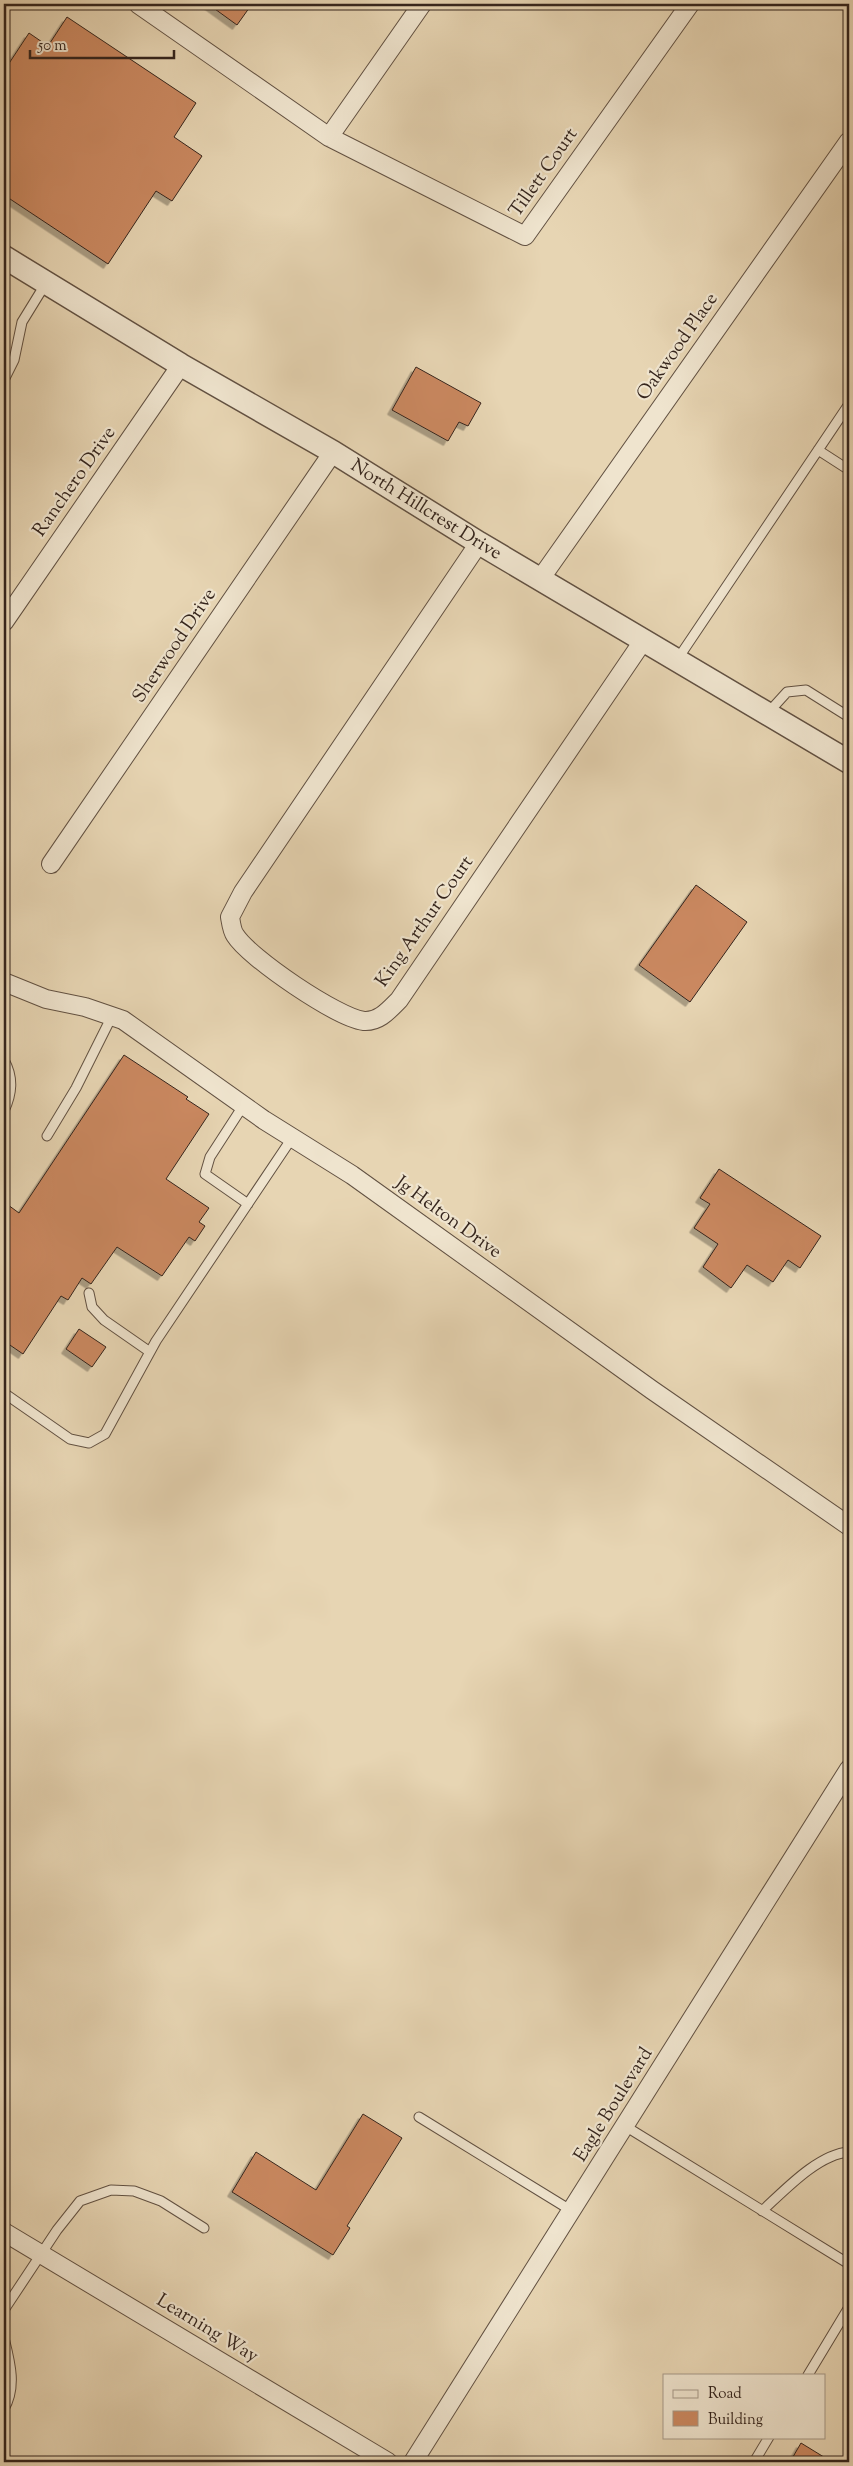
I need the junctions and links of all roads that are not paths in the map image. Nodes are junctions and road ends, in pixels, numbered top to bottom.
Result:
1 (138, 4) edge
2 (422, 4) edge
3 (690, 4) edge
4 (329, 137) junction
5 (849, 141) edge
6 (4, 257) edge
7 (47, 283) junction
8 (181, 365) junction
9 (4, 380) edge
10 (849, 404) edge
11 (818, 450) junction
12 (334, 452) junction
13 (849, 470) edge
14 (479, 543) junction
15 (541, 578) junction
16 (4, 622) edge
17 (643, 641) junction
18 (677, 660) junction
19 (767, 714) junction
20 (849, 717) edge
21 (849, 762) edge
22 (51, 864) dead end
23 (4, 982) edge
24 (112, 1016) junction
25 (4, 1060) edge
26 (243, 1106) junction
27 (4, 1111) edge
28 (47, 1136) dead end
29 (292, 1138) junction
30 (248, 1204) junction
31 (89, 1293) dead end
32 (150, 1352) junction
33 (4, 1393) edge
34 (849, 1526) edge
35 (849, 1769) edge
36 (419, 2117) dead end
37 (625, 2126) junction
38 (849, 2152) edge
39 (572, 2210) junction
40 (762, 2211) junction
41 (204, 2228) dead end
42 (4, 2232) edge
43 (41, 2254) junction
44 (849, 2264) edge
45 (849, 2307) edge
46 (4, 2309) edge
47 (4, 2322) edge
48 (4, 2338) edge
49 (4, 2368) edge
50 (809, 2374) edge
51 (12, 2381) junction
52 (4, 2409) edge
53 (768, 2438) edge
54 (388, 2462) edge
55 (413, 2462) edge
56 (754, 2462) edge

1 - 4 street, Tillett Court
2 - 4 street
3 - 4 street, Tillett Court
5 - 15 street, Oakwood Place
6 - 7 street, North Hillcrest Drive
7 - 8 street, North Hillcrest Drive
7 - 9 lane
8 - 12 street, North Hillcrest Drive
8 - 16 street, Ranchero Drive
10 - 11 lane
11 - 13 lane
11 - 18 lane
12 - 14 street, North Hillcrest Drive
12 - 22 street, Sherwood Drive
14 - 15 street, North Hillcrest Drive
14 - 17 street, King Arthur Court
15 - 17 street, North Hillcrest Drive
17 - 18 street, North Hillcrest Drive
18 - 19 street, North Hillcrest Drive
19 - 20 lane
19 - 21 street, North Hillcrest Drive
23 - 24 street, Jg Helton Drive
24 - 26 street, Jg Helton Drive
24 - 28 lane
25 - 27 lane
26 - 29 street, Jg Helton Drive
26 - 30 lane
29 - 30 lane
29 - 34 street, Jg Helton Drive
30 - 32 lane
31 - 32 lane
32 - 33 lane
35 - 37 street, Eagle Boulevard
36 - 39 lane
37 - 39 street, Eagle Boulevard
37 - 40 lane
38 - 40 lane
39 - 55 street, Eagle Boulevard
40 - 44 lane
41 - 43 lane
42 - 43 street, Learning Way
43 - 46 lane
43 - 54 street, Learning Way
45 - 50 lane
46 - 47 lane
48 - 51 lane
49 - 51 lane
51 - 52 lane
53 - 56 lane

